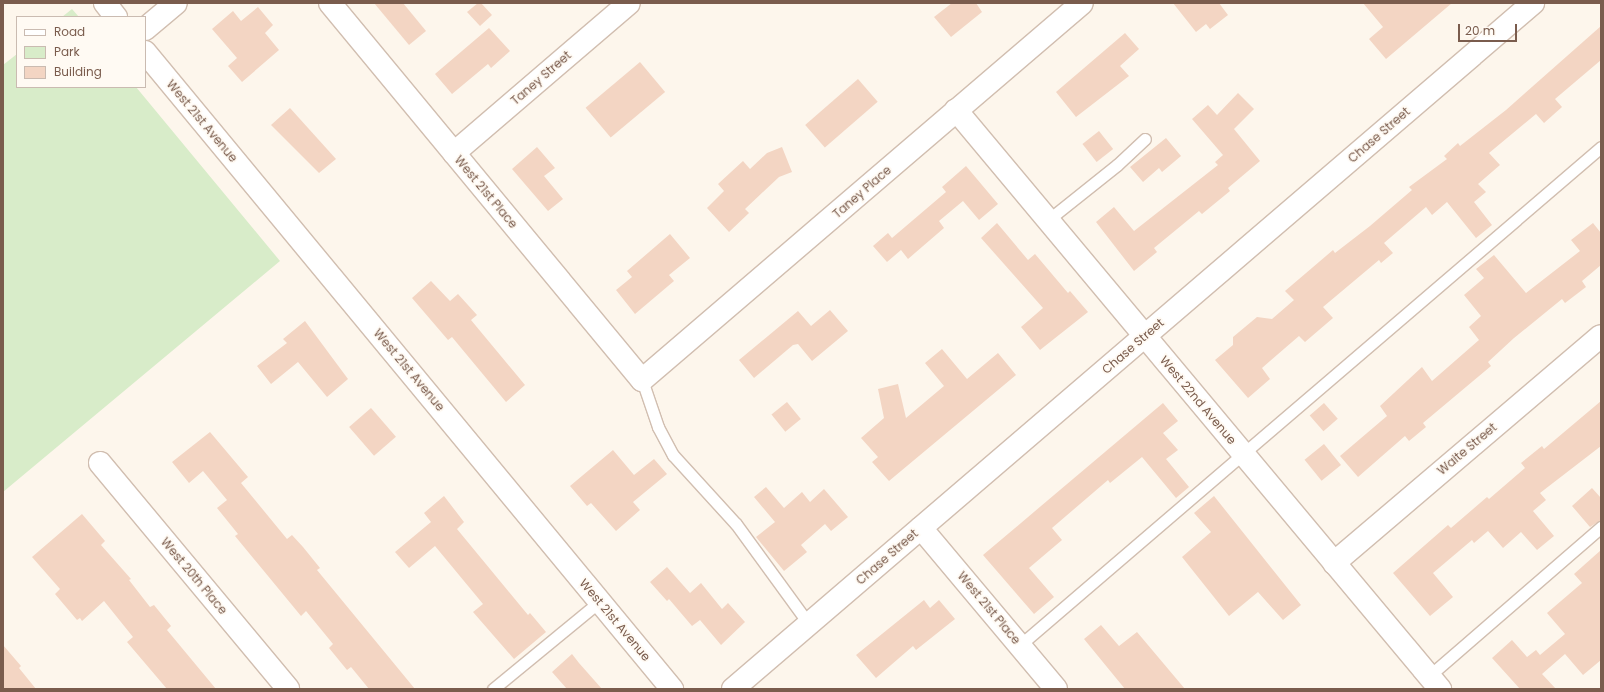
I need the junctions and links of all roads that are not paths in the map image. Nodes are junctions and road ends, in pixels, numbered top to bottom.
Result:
1 (105, 3) edge
2 (176, 3) edge
3 (330, 3) edge
4 (629, 3) edge
5 (1082, 3) edge
6 (1533, 3) edge
7 (115, 16) edge
8 (146, 28) edge
9 (146, 53) edge
10 (956, 110) junction
11 (1145, 140) dead end
12 (1601, 146) edge
13 (454, 153) junction
14 (1048, 220) junction
15 (1144, 336) junction
16 (1601, 336) edge
17 (642, 380) junction
18 (1243, 454) junction
19 (100, 463) dead end
20 (1601, 527) edge
21 (921, 528) junction
22 (1334, 563) junction
23 (600, 601) junction
24 (809, 624) junction
25 (1020, 645) junction
26 (1435, 682) edge
27 (288, 689) edge
28 (493, 689) edge
29 (672, 689) edge
30 (733, 689) edge
31 (1056, 689) edge

1 - 7 street
2 - 8 street
3 - 13 street, West 21st Place
4 - 13 street, Taney Street
5 - 10 street, Taney Place
6 - 15 street, Chase Street
9 - 23 street, West 21st Avenue
10 - 14 street, West 22nd Avenue
10 - 17 street, Taney Place
11 - 14 lane
12 - 18 lane
13 - 17 street, West 21st Place
14 - 15 street, West 22nd Avenue
15 - 18 street, West 22nd Avenue
15 - 21 street, Chase Street
16 - 22 street, Waite Street
17 - 24 lane
18 - 22 street, West 22nd Avenue
18 - 25 lane
19 - 27 street, West 20th Place
20 - 26 lane
21 - 24 street, Chase Street
21 - 25 street, West 21st Place
22 - 26 street, West 22nd Avenue
23 - 28 lane
23 - 29 street, West 21st Avenue
24 - 30 street, Chase Street
25 - 31 street, West 21st Place

